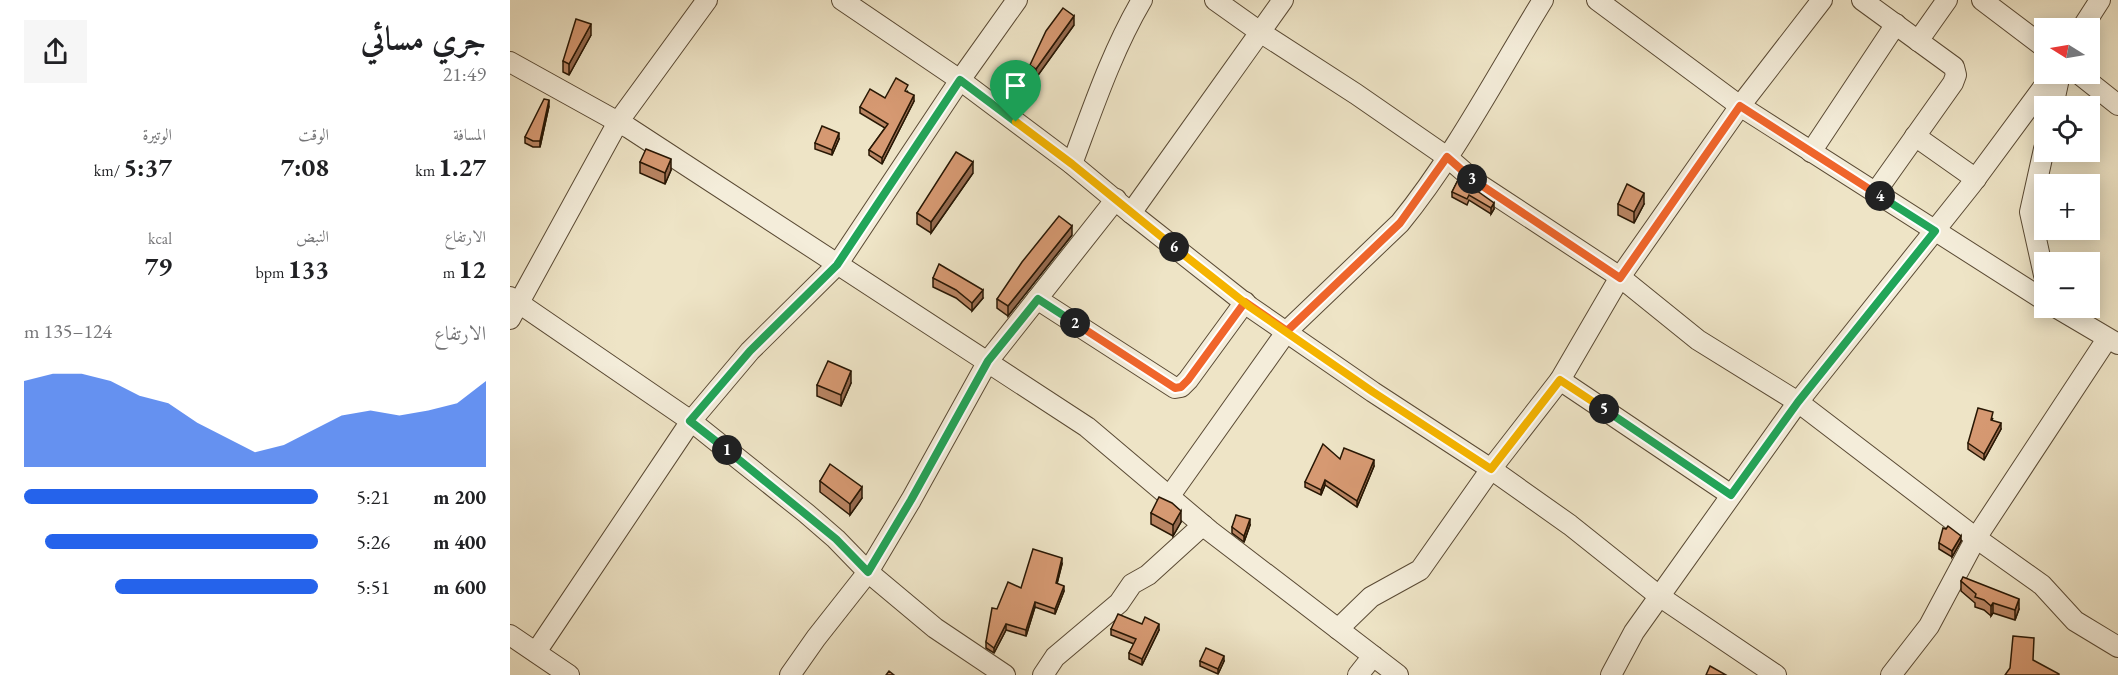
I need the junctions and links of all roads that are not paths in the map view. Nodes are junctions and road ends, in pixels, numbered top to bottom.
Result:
1 (707, 0) edge
2 (842, 0) edge
3 (1017, 0) edge
4 (1142, 0) edge
5 (1215, 0) edge
6 (1283, 0) edge
7 (1543, 0) edge
8 (1597, 0) edge
9 (1822, 0) edge
10 (1862, 0) edge
11 (1947, 0) edge
12 (1982, 0) edge
13 (2100, 0) edge
14 (2088, 18) edge
15 (1896, 24) junction
16 (1260, 32) junction
17 (2034, 39) edge
18 (1918, 41) junction
19 (510, 62) edge
20 (960, 80) junction
21 (2046, 84) edge
22 (2092, 84) edge
23 (2118, 105) edge
24 (1740, 106) junction
25 (618, 122) junction
26 (1915, 136) junction
27 (1811, 152) junction
28 (1447, 157) junction
29 (2041, 162) edge
30 (1072, 164) junction
31 (1976, 179) junction
32 (1875, 193) junction
33 (1116, 199) junction
34 (1131, 213) junction
35 (1935, 231) junction
36 (2039, 252) edge
37 (837, 265) junction
38 (1620, 278) junction
39 (2034, 294) edge
40 (1038, 299) junction
41 (1245, 302) junction
42 (513, 306) edge
43 (2073, 318) edge
44 (2087, 318) edge
45 (1287, 331) junction
46 (2113, 342) edge
47 (988, 361) junction
48 (1560, 380) junction
49 (1798, 402) junction
50 (690, 421) junction
51 (1491, 469) junction
52 (1731, 495) junction
53 (1169, 497) junction
54 (1203, 525) junction
55 (1976, 538) junction
56 (868, 572) junction
57 (1659, 596) junction
58 (1338, 629) junction
59 (510, 634) edge
60 (2118, 647) edge
61 (536, 652) junction
62 (1373, 656) junction
63 (569, 675) edge
64 (789, 675) edge
65 (1005, 675) edge
66 (1042, 675) edge
67 (1358, 675) edge
68 (1398, 675) edge
69 (1611, 675) edge
70 (1776, 675) edge
71 (1891, 675) edge

1 - 25 street
2 - 20 street
3 - 20 street
4 - 30 street
5 - 16 street
6 - 16 street
7 - 28 street
8 - 24 street
9 - 24 street
10 - 15 street
11 - 18 street
12 - 17 street
13 - 14 street
15 - 18 street
15 - 27 street
16 - 28 street
16 - 34 street
18 - 26 street
19 - 25 street
20 - 30 street
20 - 37 street
21 - 31 street
22 - 23 street
24 - 27 street
24 - 38 street
25 - 37 street
25 - 42 street
26 - 31 street
26 - 32 street
27 - 32 street
28 - 38 street
28 - 45 street
29 - 36 street
30 - 33 street
31 - 35 street
32 - 35 street
33 - 34 street
33 - 40 street
34 - 41 street
35 - 39 street
35 - 49 street
37 - 47 street
37 - 50 street
38 - 48 street
38 - 49 street
40 - 41 street
40 - 47 street
41 - 45 street
42 - 50 street
43 - 46 street
44 - 46 street
45 - 51 street
45 - 53 street
46 - 55 street
47 - 53 street
47 - 56 street
48 - 51 street
48 - 52 street
49 - 52 street
49 - 55 street
50 - 56 street
50 - 61 street
51 - 57 street
51 - 58 street
52 - 57 street
53 - 54 street
54 - 58 street
54 - 66 street
55 - 60 street
55 - 71 street
56 - 64 street
56 - 65 street
57 - 69 street
57 - 70 street
58 - 62 street
59 - 61 street
61 - 63 street
62 - 67 street
62 - 68 street

